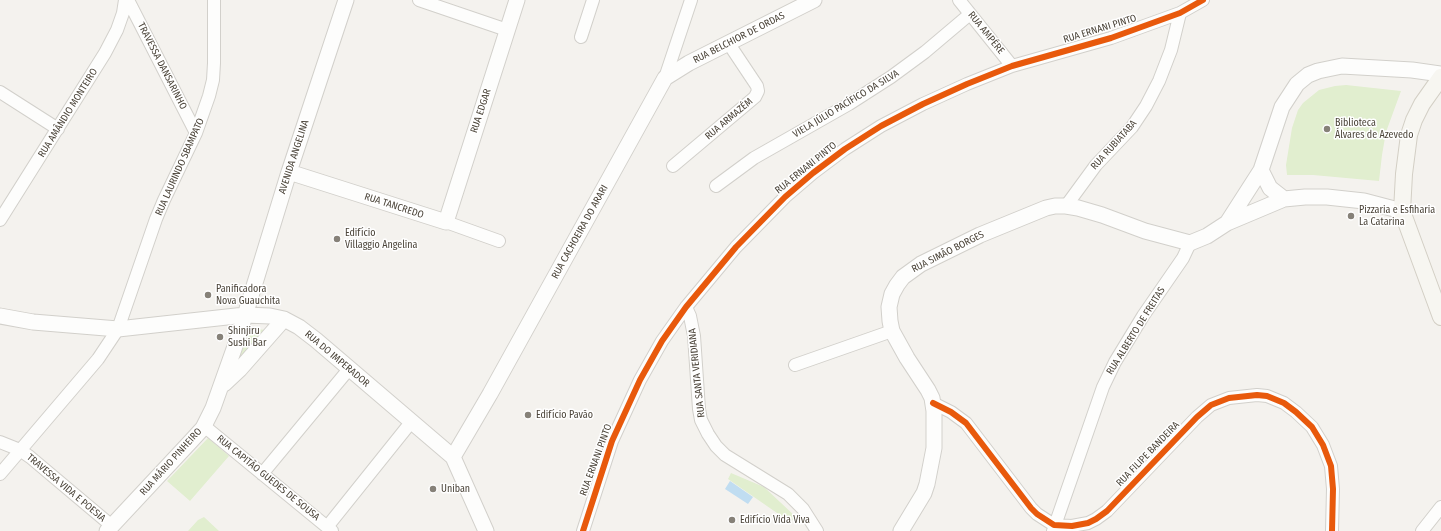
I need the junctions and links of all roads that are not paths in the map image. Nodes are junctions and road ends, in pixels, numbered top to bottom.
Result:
1 (126, 0) edge
2 (214, 0) edge
3 (346, 0) edge
4 (419, 0) edge
5 (517, 0) edge
6 (593, 0) edge
7 (691, 0) edge
8 (814, 0) edge
9 (959, 0) edge
10 (1203, 0) edge
11 (1180, 13) junction
12 (970, 14) junction
13 (507, 30) junction
14 (582, 37) dead end
15 (729, 44) junction
16 (1012, 66) junction
17 (1441, 74) edge
18 (1441, 77) edge
19 (665, 78) junction
20 (0, 92) edge
21 (58, 129) junction
22 (196, 133) junction
23 (673, 166) dead end
24 (1262, 170) junction
25 (289, 172) junction
26 (716, 186) dead end
27 (1284, 199) junction
28 (1066, 206) junction
29 (1402, 211) junction
30 (0, 220) edge
31 (446, 222) junction
32 (1227, 223) junction
33 (499, 241) dead end
34 (1190, 243) junction
35 (686, 307) junction
36 (0, 316) edge
37 (245, 316) junction
38 (1441, 318) edge
39 (284, 319) junction
40 (118, 329) junction
41 (892, 331) junction
42 (795, 365) dead end
43 (349, 369) junction
44 (222, 386) junction
45 (933, 403) junction
46 (412, 421) junction
47 (204, 426) junction
48 (0, 442) edge
49 (20, 450) junction
50 (453, 457) junction
51 (0, 474) edge
52 (262, 474) junction
53 (1441, 507) edge
54 (1054, 528) edge
55 (109, 529) edge
56 (329, 529) edge
57 (486, 531) edge
58 (583, 531) edge
59 (817, 531) edge
60 (901, 531) edge
61 (1332, 531) edge
62 (1422, 531) edge

1 - 21 street, RUA AMÂNDIO MONTEIRO
1 - 22 street, TRAVESSA DANSARINHO
2 - 22 street, RUA LAURINDO SBAMPATO
3 - 25 street, AVENIDA ANGELINA
4 - 13 street
5 - 13 street, RUA EDGAR
6 - 14 street
7 - 19 street, RUA CACHOEIRA DO ARARI
8 - 15 street, RUA BELCHIOR DE ORDAS
9 - 12 street, RUA AMPÉRE
10 - 11 street, RUA ERNANI PINTO
11 - 16 street, RUA ERNANI PINTO
11 - 28 street, RUA RUBIATABA
12 - 16 street, RUA AMPÉRE
12 - 26 street, VIELA JÚLIO PACÍFICO DA SILVA
13 - 31 street, RUA EDGAR
15 - 19 street, RUA BELCHIOR DE ORDAS
15 - 23 street, RUA ARMAZÉM
16 - 35 street, RUA ERNANI PINTO
17 - 24 street
18 - 29 main road
19 - 50 street, RUA CACHOEIRA DO ARARI
20 - 21 street
21 - 30 street, RUA AMÂNDIO MONTEIRO
22 - 40 street, RUA LAURINDO SBAMPATO
24 - 27 street
24 - 32 street
25 - 31 street, RUA TANCREDO
25 - 37 street, AVENIDA ANGELINA
27 - 29 street
27 - 32 street
28 - 34 street, RUA SIMÃO BORGES
28 - 41 street, RUA SIMÃO BORGES
29 - 38 main road
31 - 33 street, RUA TANCREDO
32 - 34 street
34 - 54 street, RUA ALBERTO DE FREITAS
35 - 58 street, RUA ERNANI PINTO
35 - 59 street, RUA SANTA VERIDIANA
36 - 40 street, RUA DO IMPERADOR
37 - 39 street, RUA DO IMPERADOR
37 - 40 street, RUA DO IMPERADOR
37 - 44 street, RUA MÁRIO PINHEIRO
39 - 43 street, RUA DO IMPERADOR
39 - 44 street
40 - 49 street, RUA LAURINDO SBAMPATO
41 - 42 street
41 - 45 street, RUA SIMÃO BORGES
43 - 46 street, RUA DO IMPERADOR
43 - 52 street
44 - 47 street, RUA MÁRIO PINHEIRO
45 - 54 street
45 - 60 street, RUA SIMÃO BORGES
46 - 50 street, RUA DO IMPERADOR
46 - 56 street
47 - 52 street, RUA CAPITÃO GUEDES DE SOUSA
47 - 55 street, RUA MÁRIO PINHEIRO
48 - 49 street, TRAVESSA VIDA E POESIA
49 - 51 street, RUA LAURINDO SBAMPATO
49 - 55 street, TRAVESSA VIDA E POESIA
50 - 57 street, RUA DO IMPERADOR
52 - 56 street, RUA CAPITÃO GUEDES DE SOUSA
53 - 62 street
54 - 61 street, RUA FILIPE BANDEIRA

